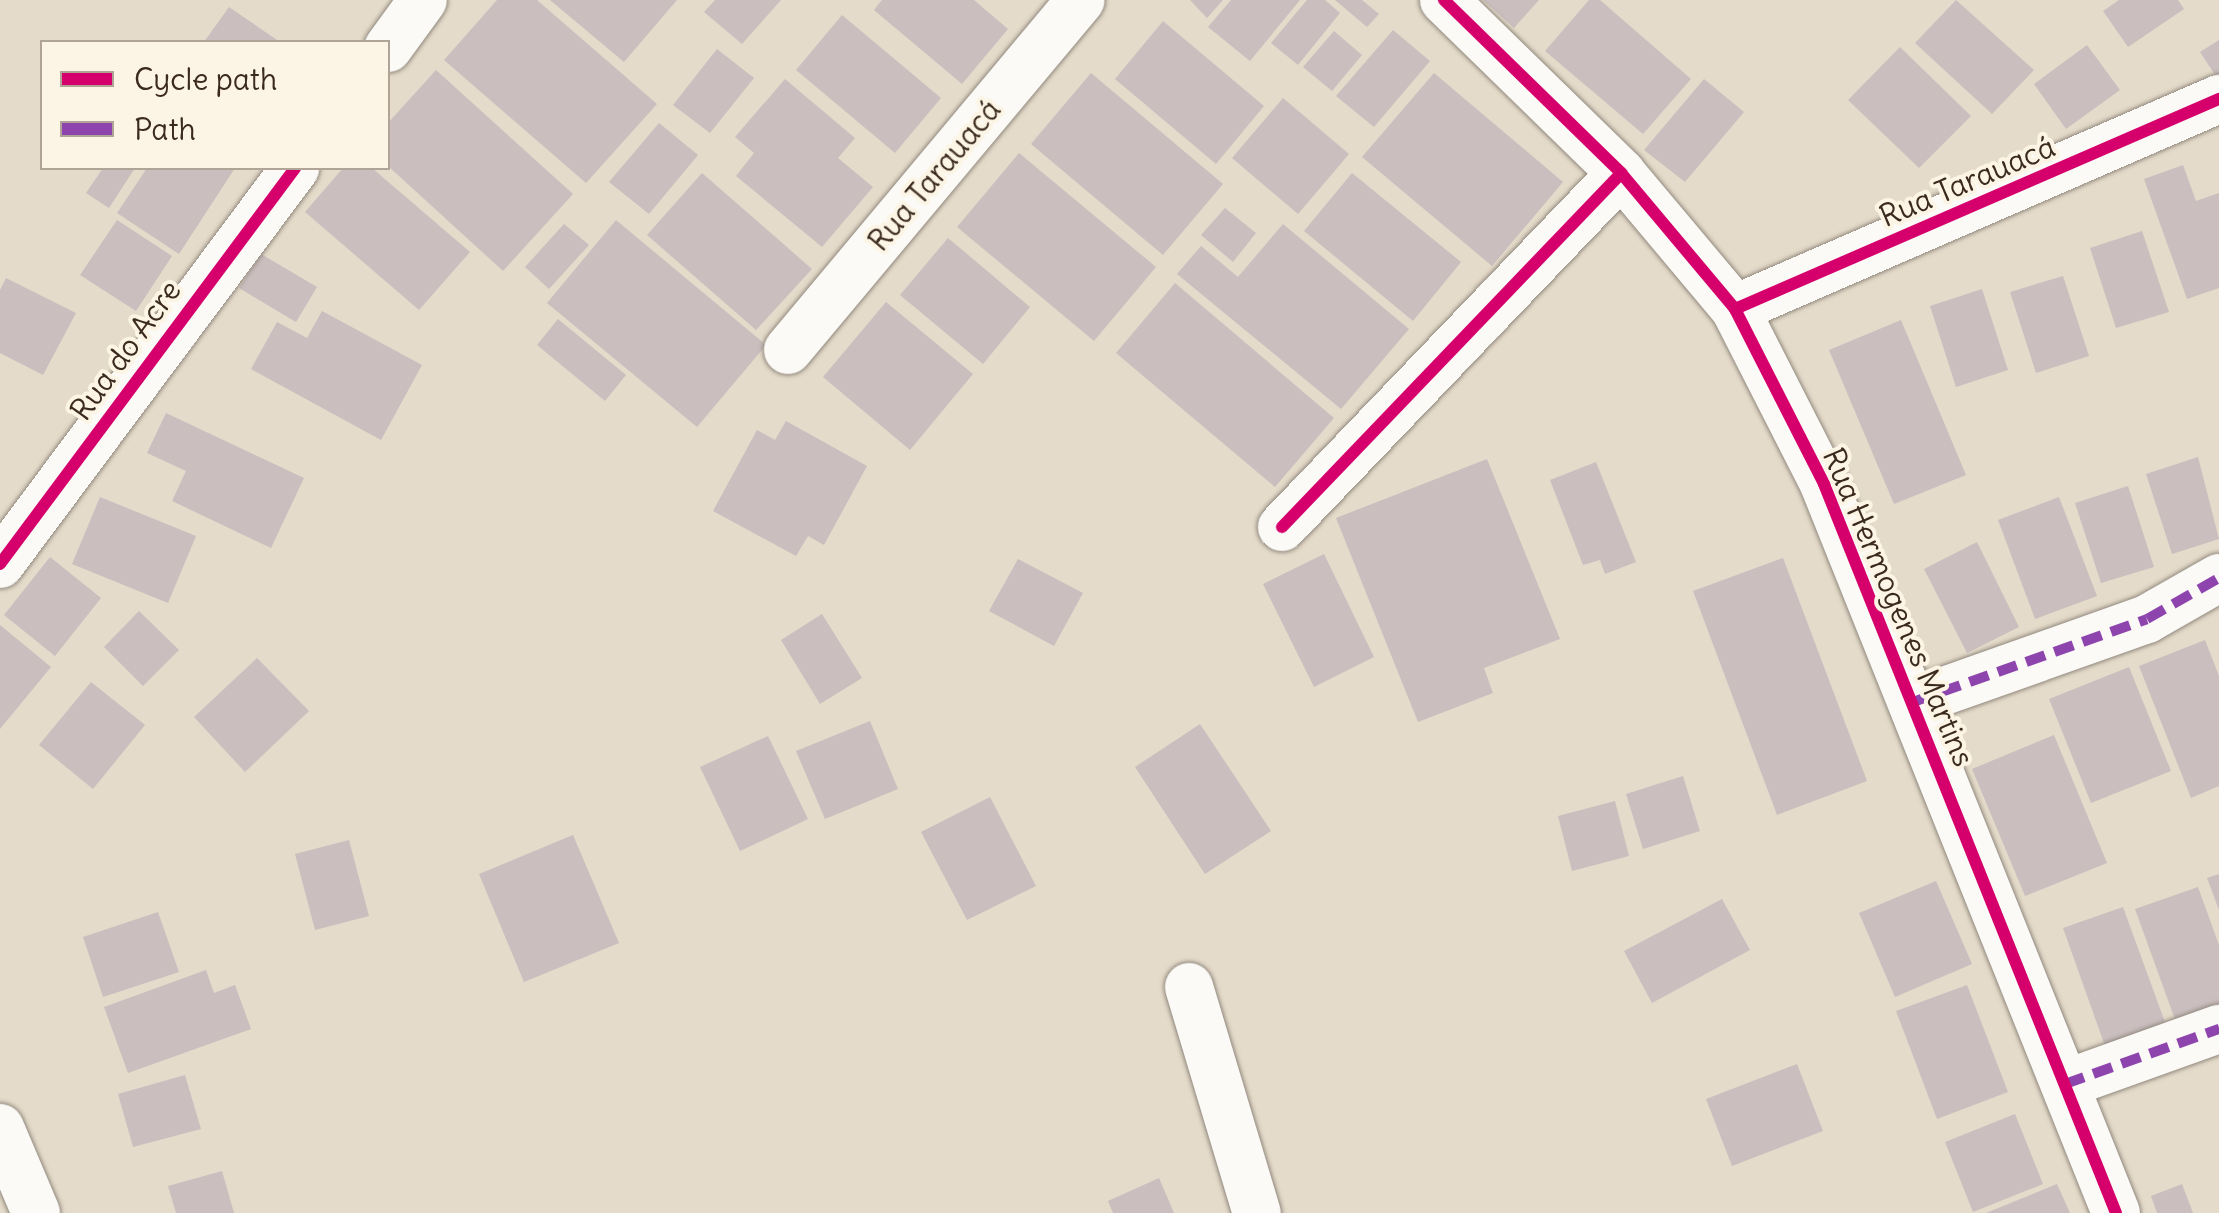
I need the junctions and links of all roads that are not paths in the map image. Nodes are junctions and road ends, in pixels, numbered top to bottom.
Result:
1 (423, 0) edge
2 (1081, 0) edge
3 (1444, 0) edge
4 (390, 45) edge
5 (2219, 100) edge
6 (293, 170) edge
7 (1622, 172) junction
8 (1735, 310) junction
9 (788, 350) dead end
10 (1282, 527) dead end
11 (0, 564) edge
12 (2219, 578) edge
13 (1913, 702) junction
14 (1189, 987) dead end
15 (2219, 1029) edge
16 (2065, 1084) junction
17 (0, 1128) edge
18 (36, 1213) edge
19 (1257, 1213) edge
20 (2116, 1213) edge

1 - 4 street
2 - 9 street, Rua Tarauacá
3 - 7 street, Rua Hermogenes Martins
5 - 8 street, Rua Tarauacá
6 - 11 street, Rua do Acre
7 - 8 street, Rua Hermogenes Martins
7 - 10 street
8 - 13 street, Rua Hermogenes Martins
12 - 13 street
13 - 16 street, Rua Hermogenes Martins
14 - 19 street
15 - 16 street
16 - 20 street, Rua Hermogenes Martins
17 - 18 street

